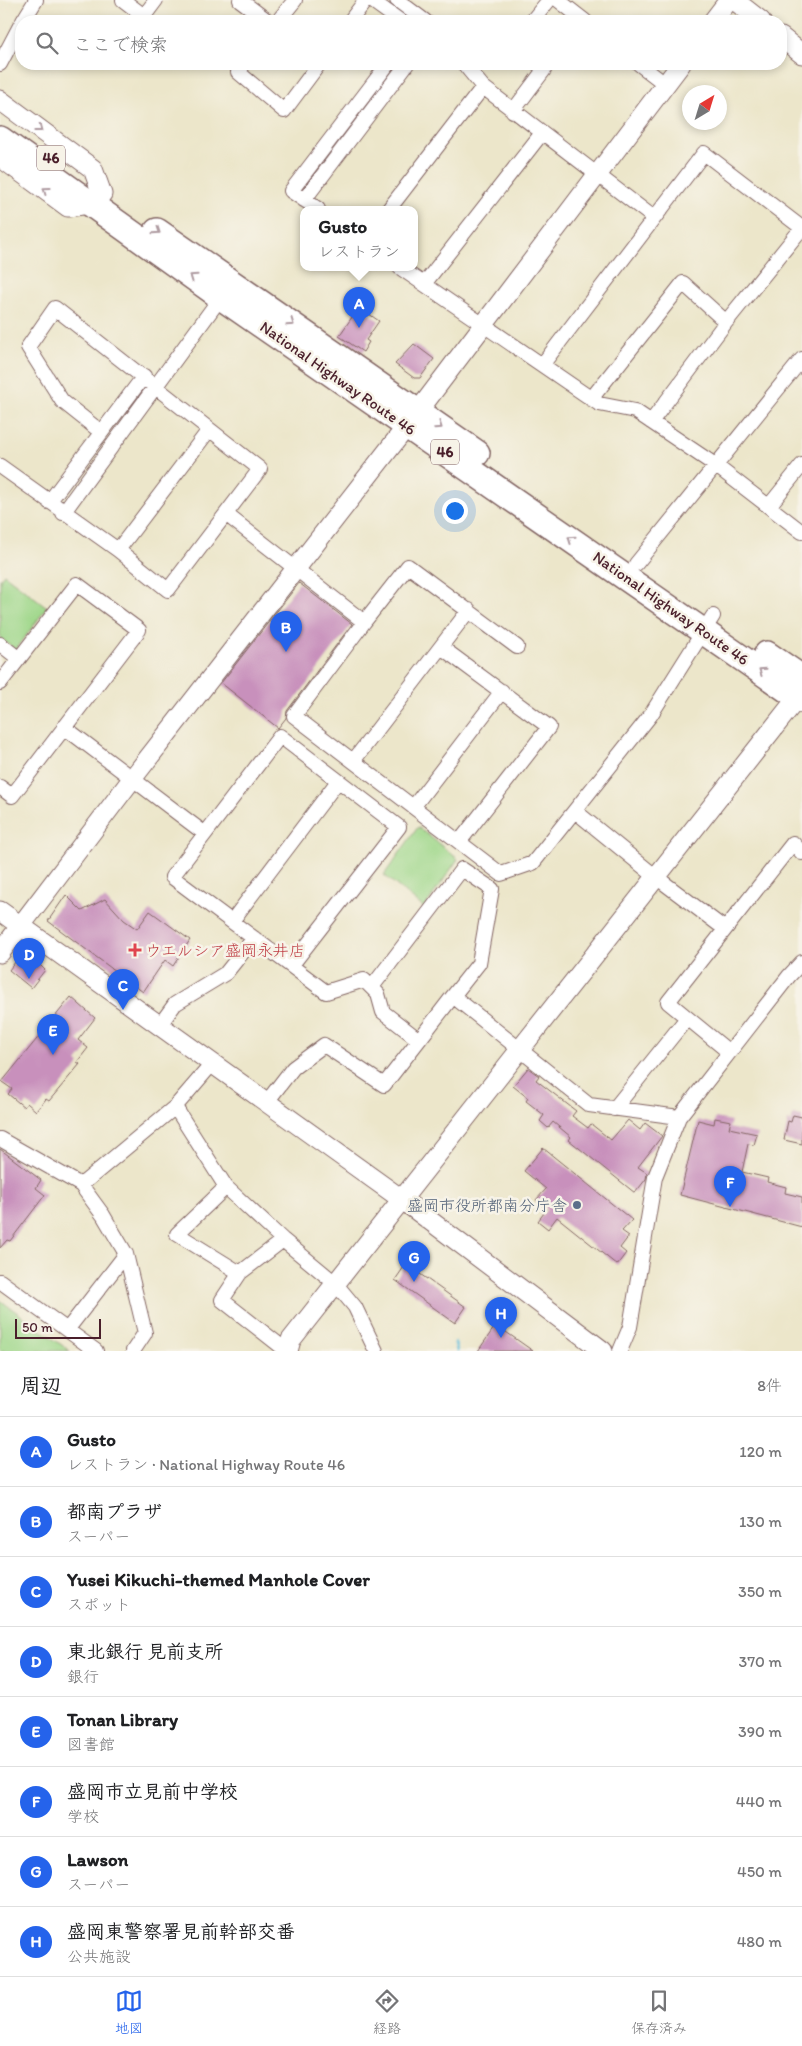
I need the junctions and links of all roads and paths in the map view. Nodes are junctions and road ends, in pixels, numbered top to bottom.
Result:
1 (36, 0) edge
2 (124, 0) edge
3 (156, 0) edge
4 (240, 0) edge
5 (295, 0) edge
6 (366, 0) edge
7 (372, 0) edge
8 (397, 0) edge
9 (549, 0) edge
10 (558, 0) edge
11 (729, 0) edge
12 (734, 0) edge
13 (27, 15) edge
14 (143, 15) edge
15 (145, 15) edge
16 (260, 15) edge
17 (283, 15) edge
18 (355, 15) edge
19 (392, 15) edge
20 (417, 15) edge
21 (537, 15) edge
22 (577, 15) edge
23 (718, 15) edge
24 (753, 15) edge
25 (15, 36) edge
26 (787, 42) edge
27 (802, 54) edge
28 (0, 64) edge
29 (240, 70) edge
30 (315, 70) edge
31 (383, 70) edge
32 (402, 70) edge
33 (469, 70) edge
34 (544, 70) edge
35 (647, 70) edge
36 (676, 70) edge
37 (665, 84) junction
38 (483, 87) junction
39 (0, 100) edge
40 (513, 110) junction
41 (0, 121) edge
42 (542, 133) junction
43 (0, 139) edge
44 (0, 157) edge
45 (597, 175) junction
46 (95, 199) junction
47 (304, 200) junction
48 (313, 206) edge
49 (391, 206) edge
50 (654, 218) junction
51 (802, 228) edge
52 (405, 271) edge
53 (424, 284) junction
54 (221, 297) junction
55 (726, 322) junction
56 (484, 326) junction
57 (802, 359) edge
58 (542, 366) junction
59 (144, 376) junction
60 (156, 386) junction
61 (591, 399) junction
62 (413, 419) junction
63 (651, 422) junction
64 (209, 430) junction
65 (101, 432) junction
66 (802, 464) edge
67 (716, 465) junction
68 (0, 466) edge
69 (49, 502) junction
70 (768, 506) junction
71 (63, 513) junction
72 (227, 515) junction
73 (802, 532) edge
74 (118, 550) junction
75 (636, 564) junction
76 (295, 570) junction
77 (469, 610) junction
78 (364, 622) junction
79 (708, 623) junction
80 (0, 644) edge
81 (441, 647) junction
82 (517, 647) dead end
83 (18, 658) junction
84 (0, 683) edge
85 (502, 691) junction
86 (801, 692) edge
87 (64, 727) junction
88 (354, 760) junction
89 (132, 779) junction
90 (338, 781) junction
91 (0, 787) edge
92 (414, 806) junction
93 (575, 811) junction
94 (204, 834) junction
95 (460, 841) junction
96 (802, 853) edge
97 (656, 877) junction
98 (0, 911) edge
99 (232, 921) junction
100 (22, 927) junction
101 (725, 929) junction
102 (254, 938) junction
103 (0, 953) edge
104 (802, 962) edge
105 (291, 966) junction
106 (372, 987) junction
107 (453, 996) junction
108 (687, 1018) junction
109 (159, 1026) junction
110 (419, 1040) junction
111 (518, 1050) junction
112 (729, 1052) junction
113 (212, 1064) junction
114 (266, 1103) junction
115 (175, 1107) junction
116 (614, 1109) junction
117 (679, 1117) junction
118 (0, 1139) edge
119 (81, 1185) junction
120 (226, 1187) junction
121 (400, 1198) junction
122 (283, 1240) junction
123 (126, 1254) junction
124 (240, 1273) junction
125 (0, 1281) edge
126 (334, 1283) junction
127 (67, 1330) junction
128 (96, 1351) edge
129 (133, 1351) edge
130 (287, 1351) edge
131 (376, 1351) edge
132 (603, 1351) edge
133 (620, 1351) edge

1 - 13 street
2 - 14 street
3 - 15 street
4 - 16 street
5 - 17 street
6 - 18 street
7 - 19 street
8 - 20 street
9 - 21 street
10 - 22 street
11 - 23 street
12 - 24 street
25 - 28 street
26 - 27 street
29 - 30 street
31 - 47 street
32 - 47 street
33 - 38 street
34 - 40 street
35 - 37 street
36 - 37 street
37 - 45 street
38 - 40 street
38 - 49 street
39 -> 46 street
40 - 42 street
41 - 46 highway, National Highway Route 46 / 46
42 - 45 street
42 - 53 street
43 - 46 highway, National Highway Route 46 / 46
46 -> 44 street
45 - 50 street
45 - 56 street
54 -> 46 highway, National Highway Route 46 / 46
46 -> 62 highway, National Highway Route 46 / 46
47 - 48 street
50 - 51 street
50 - 58 street
51 - 55 street
52 - 53 street
53 - 56 street
54 - 60 street
54 - 62 highway, National Highway Route 46 / 46
55 - 61 street
55 - 63 street
56 - 58 street
56 - 62 street
57 - 67 street
58 - 61 street
59 - 60 street
59 - 65 street
59 - 65 street
60 - 64 street
60 - 71 street
61 - 63 street
62 -> 75 highway, National Highway Route 46 / 46
62 - 76 street
79 -> 62 highway, National Highway Route 46 / 46
63 - 67 street
64 - 72 street
64 - 74 street
65 - 69 street
66 - 70 street
67 - 70 street
67 - 75 street
68 - 69 street
69 - 71 street
70 - 73 street
71 - 74 street
72 - 74 street
72 - 76 street
75 - 79 highway, National Highway Route 46 / 46
76 - 78 street
76 - 89 street
77 - 78 street
77 - 81 street
77 - 82 street
78 - 88 street
79 - 86 highway, National Highway Route 46 / 46
79 - 93 street
80 - 83 street
81 - 85 street
81 - 88 street
83 - 84 street
83 - 87 street
85 - 92 street
85 - 95 street
86 - 97 street
87 - 89 street
87 - 91 street
88 - 92 street
89 - 94 street
89 - 100 street
90 - 94 street
90 - 99 street
90 - 105 street
92 - 95 street
93 - 95 street
93 - 97 street
94 - 99 street
96 - 101 street
97 - 101 street
97 - 111 street
98 - 100 street
99 - 102 street
100 - 103 street
100 - 109 street
101 - 108 street
102 - 105 street
102 - 109 street
104 - 112 street
105 - 106 street
106 - 107 street
106 - 110 street
107 - 110 street
107 - 111 street
108 - 112 street
108 - 116 street
109 - 113 street
110 - 114 street
111 - 116 street
111 - 121 street
112 - 117 street
113 - 114 street
113 - 115 street
114 - 121 street
115 - 119 street
115 - 120 street
116 - 117 street
117 - 133 street
118 - 119 street
119 - 123 street
120 - 122 street
120 - 124 street
121 - 126 street
121 - 132 street
122 - 124 street
122 - 126 street
123 - 127 street
123 - 129 street
124 - 130 street
125 - 127 street
126 - 130 street
126 - 131 street
127 - 128 street

